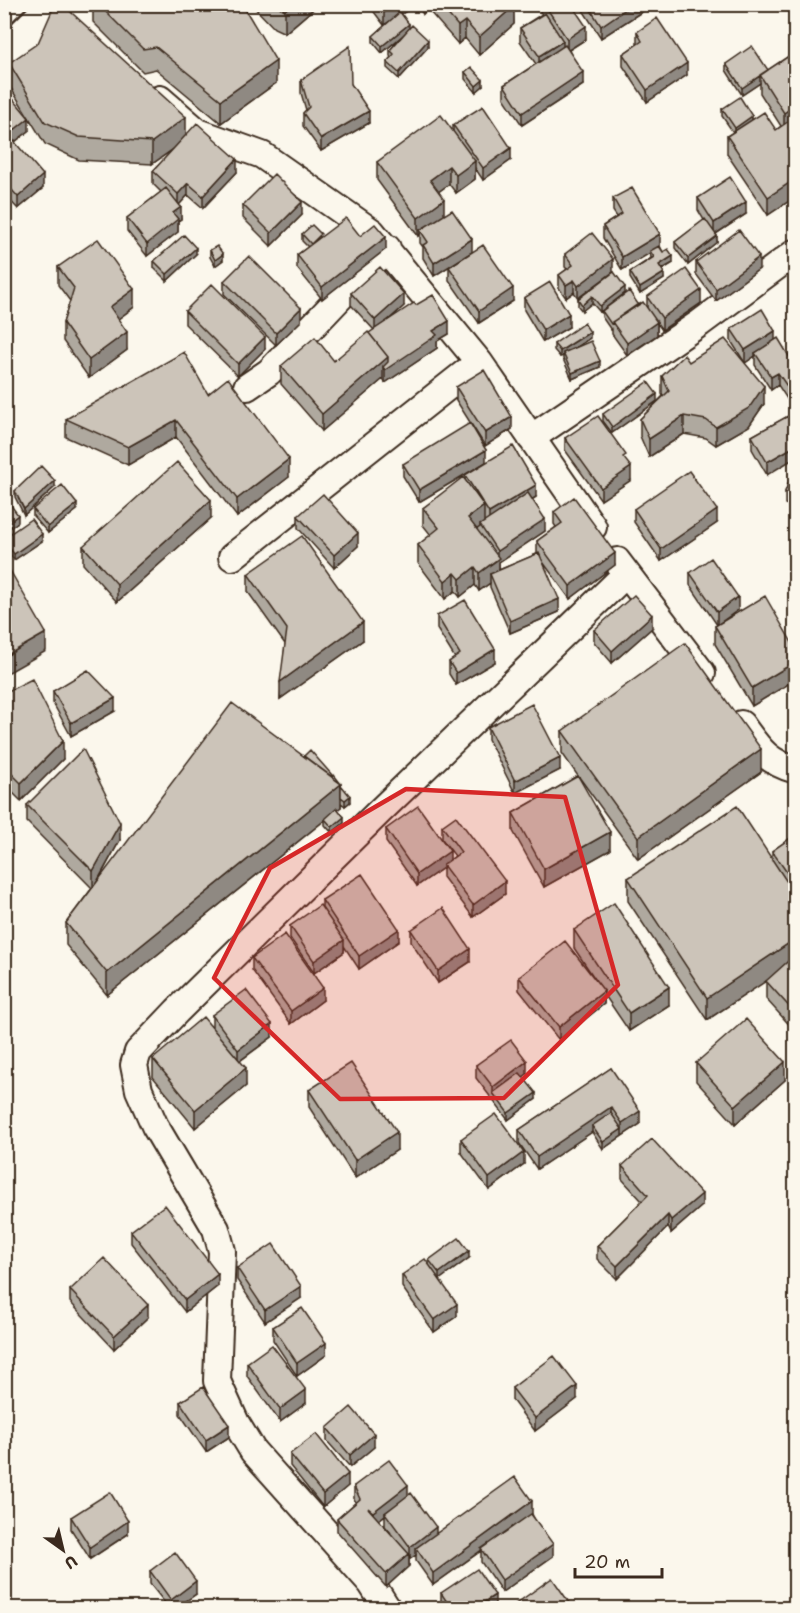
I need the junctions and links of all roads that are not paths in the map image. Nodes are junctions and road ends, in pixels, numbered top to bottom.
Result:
1 (60, 11) edge
2 (4, 55) edge
3 (144, 85) edge
4 (387, 248) junction
5 (795, 252) edge
6 (479, 362) junction
7 (246, 387) dead end
8 (531, 438) junction
9 (232, 557) dead end
10 (626, 574) junction
11 (795, 770) edge
12 (387, 1608) edge

1 - 2 street
3 - 4 street
4 - 6 street
4 - 7 street
5 - 8 street
6 - 8 street
6 - 9 street
8 - 10 street
10 - 11 street
10 - 12 street

